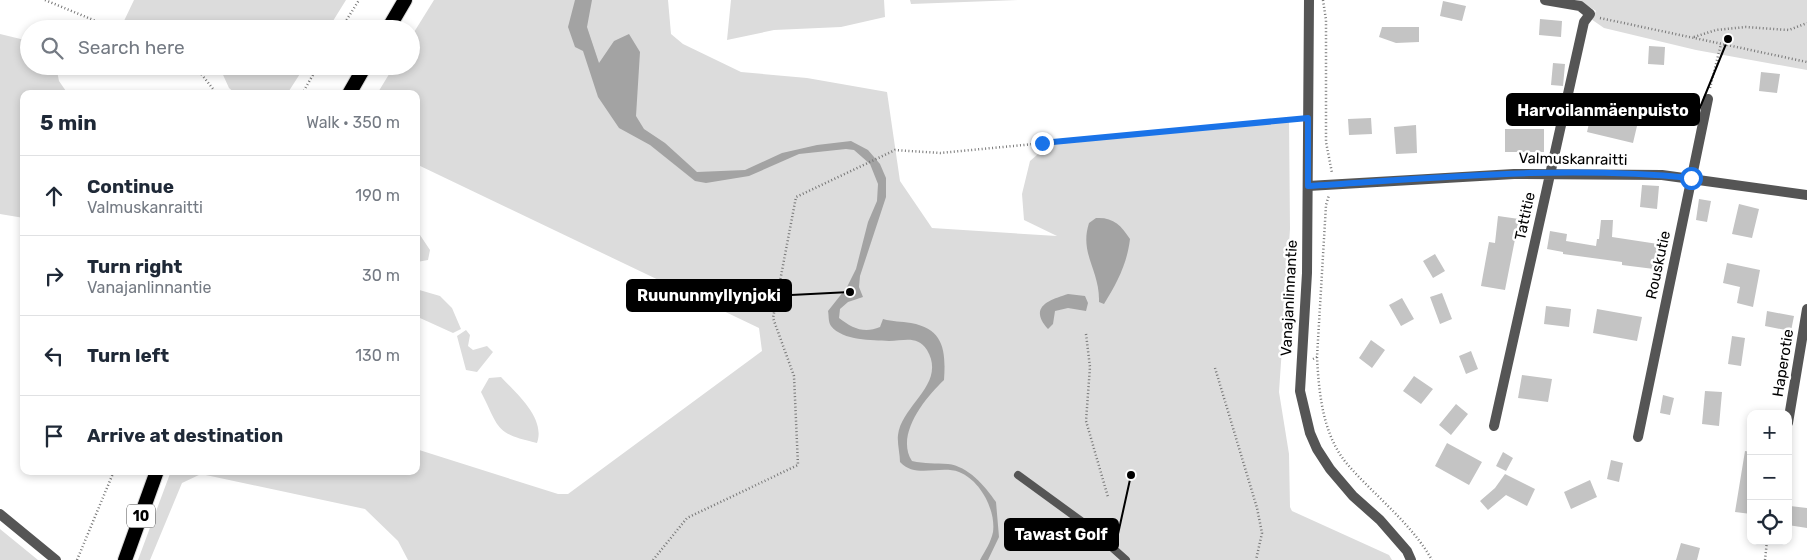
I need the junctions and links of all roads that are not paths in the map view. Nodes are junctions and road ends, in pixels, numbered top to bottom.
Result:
1 (405, 0) edge
2 (1309, 0) edge
3 (1545, 0) edge
4 (393, 20) edge
5 (360, 75) edge
6 (351, 90) edge
7 (1708, 99) road end
8 (1550, 174) junction
9 (1691, 178) junction
10 (1308, 186) junction
11 (1807, 195) edge
12 (1807, 309) edge
13 (1790, 410) edge
14 (1494, 426) dead end
15 (1638, 437) dead end
16 (156, 475) edge
17 (1018, 475) dead end
18 (0, 514) edge
19 (56, 560) edge
20 (125, 560) edge
21 (1126, 560) edge
22 (1411, 560) edge

1 - 4 highway
2 - 10 street, Vanajanlinnantie
3 - 8 street, Tattitie
5 - 6 highway
7 - 9 street, Rouskutie
8 - 9 street, Valmuskanraitti
8 - 10 street, Valmuskanraitti
8 - 14 street, Tattitie
9 - 11 street, Valmuskanraitti
9 - 15 street, Rouskutie
10 - 22 street, Vanajanlinnantie
12 - 13 street, Haperotie
16 - 20 highway, 10
17 - 21 lane
18 - 19 street

